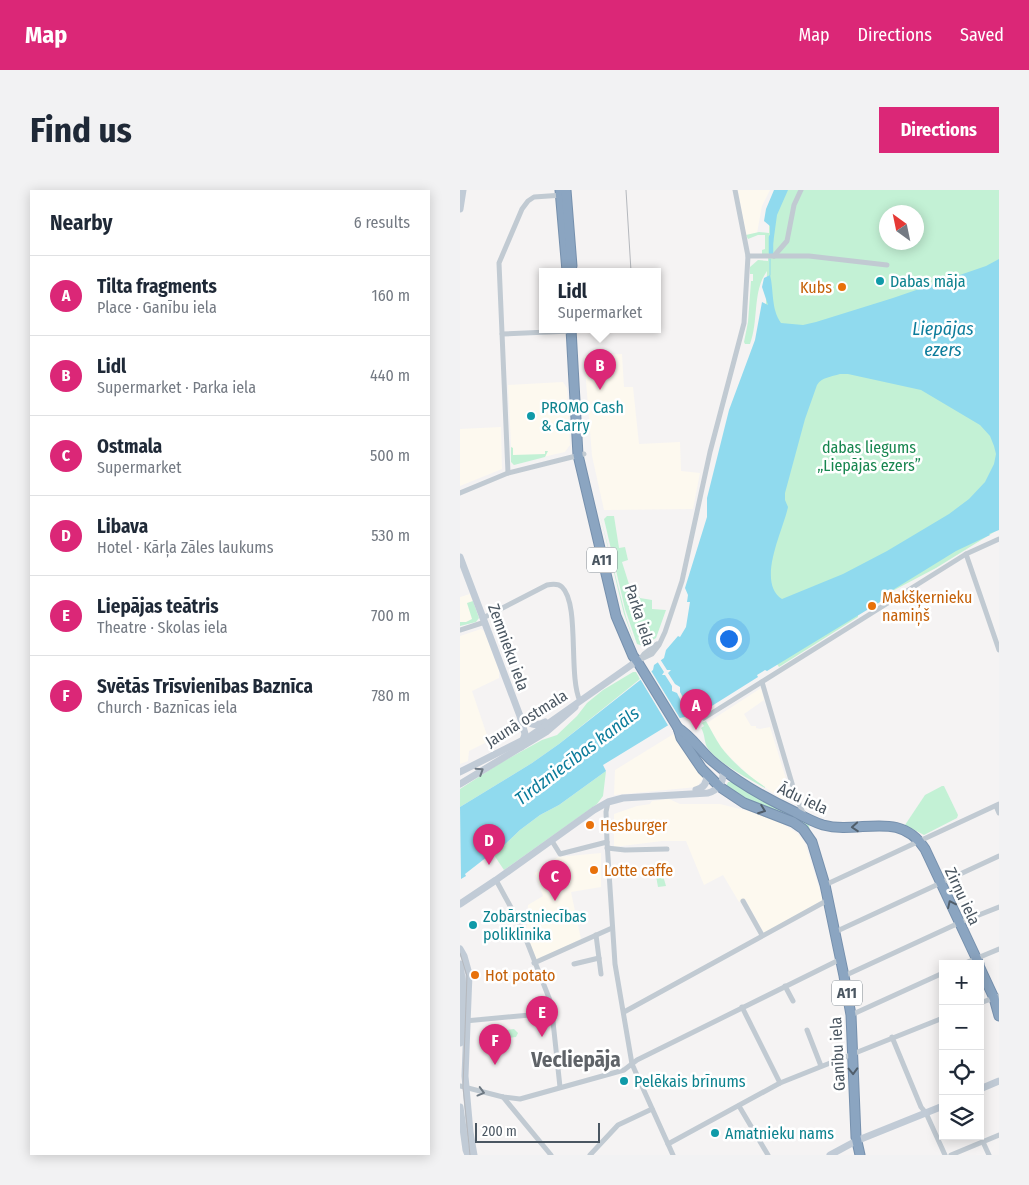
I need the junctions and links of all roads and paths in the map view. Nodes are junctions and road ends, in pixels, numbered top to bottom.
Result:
1 (463, 190) edge
2 (734, 190) edge
3 (801, 190) edge
4 (563, 192) edge
5 (460, 209) edge
6 (748, 256) junction
7 (774, 256) junction
8 (887, 265) dead end
9 (567, 268) edge
10 (573, 268) edge
11 (539, 331) edge
12 (573, 333) edge
13 (502, 334) junction
14 (581, 454) junction
15 (508, 473) junction
16 (460, 493) edge
17 (999, 539) edge
18 (966, 554) junction
19 (460, 557) edge
20 (484, 620) junction
21 (460, 630) edge
22 (999, 650) edge
23 (639, 660) junction
24 (762, 682) junction
25 (580, 701) junction
26 (520, 716) junction
27 (557, 716) junction
28 (704, 718) dead end
29 (678, 728) junction
30 (524, 739) junction
31 (521, 747) junction
32 (723, 770) junction
33 (460, 772) edge
34 (707, 775) junction
35 (733, 778) junction
36 (460, 784) edge
37 (720, 784) junction
38 (696, 790) junction
39 (680, 794) junction
40 (796, 797) junction
41 (608, 802) junction
42 (997, 805) edge
43 (785, 808) junction
44 (999, 813) edge
45 (804, 817) junction
46 (808, 836) joint
47 (552, 841) junction
48 (920, 842) junction
49 (607, 845) junction
50 (667, 849) dead end
51 (999, 856) edge
52 (496, 880) junction
53 (941, 882) junction
54 (825, 885) junction
55 (828, 900) junction
56 (743, 901) dead end
57 (460, 904) edge
58 (999, 907) edge
59 (959, 923) junction
60 (612, 928) junction
61 (835, 932) junction
62 (596, 935) junction
63 (762, 936) junction
64 (460, 948) edge
65 (999, 948) edge
66 (599, 958) junction
67 (841, 959) junction
68 (977, 960) edge
69 (979, 960) edge
70 (534, 963) junction
71 (460, 964) edge
72 (574, 964) dead end
73 (601, 974) dead end
74 (939, 975) edge
75 (984, 975) edge
76 (844, 976) junction
77 (785, 986) junction
78 (996, 997) edge
79 (793, 1001) dead end
80 (984, 1002) edge
81 (742, 1007) junction
82 (624, 1012) junction
83 (552, 1013) junction
84 (851, 1015) junction
85 (999, 1016) edge
86 (939, 1019) edge
87 (464, 1021) edge
88 (807, 1030) dead end
89 (892, 1037) junction
90 (460, 1042) edge
91 (852, 1054) junction
92 (463, 1064) edge
93 (632, 1064) junction
94 (821, 1066) junction
95 (999, 1081) edge
96 (780, 1083) junction
97 (463, 1087) edge
98 (560, 1087) junction
99 (984, 1087) edge
100 (503, 1097) junction
101 (739, 1106) junction
102 (460, 1107) edge
103 (939, 1108) edge
104 (652, 1109) junction
105 (926, 1113) junction
106 (999, 1134) edge
107 (856, 1141) junction
108 (983, 1142) junction
109 (668, 1144) junction
110 (465, 1153) edge
111 (474, 1155) edge
112 (551, 1155) edge
113 (590, 1155) edge
114 (673, 1155) edge
115 (768, 1155) edge
116 (830, 1155) edge
117 (860, 1155) edge
118 (945, 1155) edge
119 (951, 1155) edge
120 (989, 1155) edge

1 - 5 main road
2 - 6 street
3 - 7 street
4 - 9 highway
4 - 10 highway
4 - 13 street
6 - 7 street
6 - 23 street
7 - 8 street
11 - 13 street
12 - 14 highway, Parka iela / A11
13 - 15 street
14 - 15 street
14 - 23 highway, Parka iela / A11
15 - 16 street
17 - 18 street
18 - 22 street
18 - 24 street
19 - 20 main road, Zemnieku iela
20 - 21 street
20 - 25 street
20 - 26 main road, Zemnieku iela
23 - 25 main road, Jaunā ostmala
23 - 29 highway, A11
24 - 28 street
24 - 40 street
25 - 27 main road, Jaunā ostmala
25 - 31 main road, Jaunā ostmala
26 - 27 main road
26 - 30 main road, Zemnieku iela
27 - 30 main road, Jaunā ostmala
29 - 32 highway, A11
29 - 34 highway, A11
30 - 31 main road
30 - 33 main road, Jaunā ostmala
36 -> 31 main road, Jaunā ostmala
32 - 35 highway, Ādu iela / A11
32 - 37 main road
34 - 37 highway, Ādu iela / A11
34 - 38 main road
35 - 37 main road
35 - 43 highway, Ādu iela / A11
37 - 38 main road
37 - 39 main road
37 -> 46 highway, Ādu iela / A11
38 - 39 main road
39 - 41 main road
40 - 43 street
40 - 45 street
41 - 47 main road
41 - 49 street
42 - 44 street
42 - 48 street
43 - 45 highway, Ādu iela / A11
48 -> 45 highway, Ādu iela / A11
46 - 54 highway, Ganību iela / A11
47 - 49 street
47 - 52 main road
48 - 53 highway, Zirņu iela / A11
48 - 54 street
49 - 50 street
49 - 60 street
51 - 53 street
52 - 57 main road
52 - 70 street
59 -> 53 highway, Zirņu iela / A11
53 - 61 street
54 - 55 highway, Ganību iela / A11
55 - 61 highway, Ganību iela / A11
55 - 63 street
56 - 63 street
58 - 59 street
59 - 68 highway, Zirņu iela / A11
59 - 76 street
60 - 62 street
60 - 82 street
61 - 67 highway, Ganību iela / A11
62 - 66 street
62 - 70 street
63 - 82 street
64 - 87 main road
65 - 69 street
66 - 72 street
66 - 73 street
67 - 76 highway, Ganību iela / A11
67 - 77 street
70 - 83 street
71 - 87 main road
74 - 84 street
75 - 78 highway
76 - 84 highway, Ganību iela / A11
77 - 79 street
77 - 81 street
78 - 80 street
78 - 85 highway
81 - 93 street
81 - 96 street
82 - 93 street
83 - 87 street
83 - 98 street
84 - 91 highway, Ganību iela / A11
86 - 89 street
87 - 90 main road
87 - 92 main road
88 - 94 street
89 - 91 street
89 - 105 street
91 - 94 street
91 -> 107 highway, Ganību iela / A11
92 - 97 main road
93 - 98 street
93 - 104 street
94 - 96 street
95 - 99 main road
96 - 101 street
97 -> 100 street
97 - 111 main road
98 - 100 street
100 - 112 street
101 - 109 street
101 - 115 street
102 - 110 main road
103 - 105 main road
104 - 109 street
104 - 113 street
105 - 107 main road
105 - 118 street
106 - 108 street
107 - 116 main road
107 - 117 highway, Ganību iela / A11
108 - 119 street
108 - 120 street
109 - 114 street

